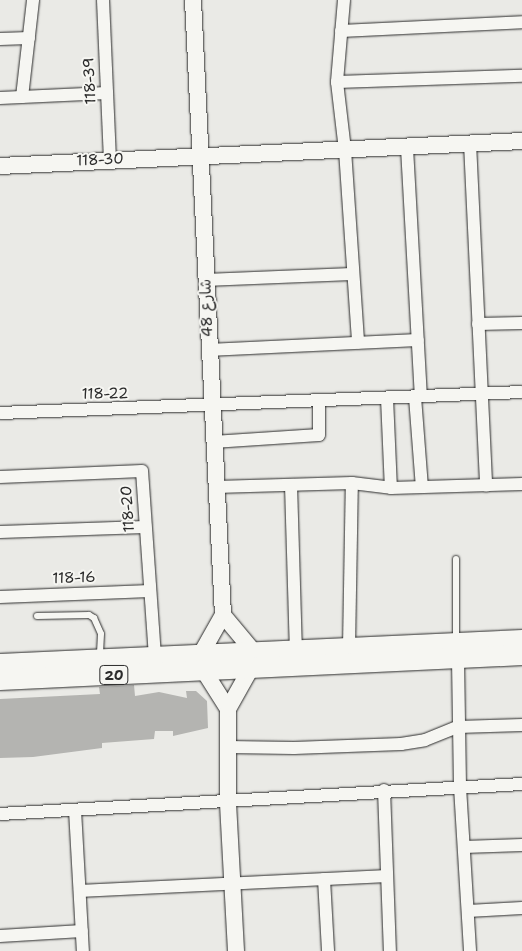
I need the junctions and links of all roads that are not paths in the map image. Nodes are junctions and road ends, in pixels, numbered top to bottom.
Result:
1 (33, 0) edge
2 (103, 0) edge
3 (193, 0) edge
4 (344, 0) edge
5 (522, 22) edge
6 (341, 30) junction
7 (29, 38) junction
8 (0, 39) edge
9 (522, 76) edge
10 (337, 82) junction
11 (107, 93) junction
12 (22, 96) junction
13 (0, 98) edge
14 (522, 141) edge
15 (470, 143) junction
16 (407, 148) junction
17 (345, 150) junction
18 (199, 155) junction
19 (110, 160) junction
20 (0, 166) edge
21 (352, 274) junction
22 (206, 280) junction
23 (522, 323) edge
24 (478, 324) junction
25 (418, 340) junction
26 (358, 343) junction
27 (208, 350) junction
28 (522, 392) edge
29 (482, 393) junction
30 (418, 397) junction
31 (387, 398) junction
32 (319, 401) junction
33 (211, 406) junction
34 (0, 413) edge
35 (213, 442) junction
36 (0, 477) edge
37 (352, 483) junction
38 (522, 484) edge
39 (291, 485) junction
40 (486, 486) junction
41 (216, 487) junction
42 (422, 487) junction
43 (392, 488) junction
44 (145, 527) junction
45 (0, 532) edge
46 (456, 559) dead end
47 (150, 591) junction
48 (0, 597) edge
49 (223, 615) junction
50 (37, 616) dead end
51 (522, 640) edge
52 (349, 647) junction
53 (296, 649) junction
54 (457, 651) junction
55 (522, 655) edge
56 (155, 657) junction
57 (100, 659) junction
58 (252, 659) junction
59 (203, 662) junction
60 (0, 664) edge
61 (0, 680) edge
62 (228, 709) junction
63 (522, 725) edge
64 (458, 727) junction
65 (228, 747) junction
66 (522, 784) edge
67 (460, 787) junction
68 (384, 790) junction
69 (228, 801) junction
70 (75, 810) junction
71 (0, 814) edge
72 (522, 845) edge
73 (464, 847) junction
74 (387, 876) junction
75 (324, 879) junction
76 (232, 883) junction
77 (80, 891) junction
78 (522, 908) edge
79 (468, 911) junction
80 (82, 931) junction
81 (0, 936) edge
82 (83, 951) edge
83 (236, 951) edge
84 (328, 951) edge
85 (390, 951) edge
86 (470, 951) edge

1 - 7 street
2 - 11 street, 118-39
3 - 18 street, شارع 48
4 - 6 street
5 - 6 street
6 - 10 street
7 - 8 street
7 - 12 street
9 - 10 street
10 - 17 street
11 - 12 street
11 - 19 street, 118-39
12 - 13 street
14 - 15 street, 118-30
15 - 16 street, 118-30
15 - 24 street
16 - 17 street, 118-30
16 - 25 street
17 - 18 street, 118-30
17 - 21 street
18 - 19 street, 118-30
18 - 22 street, شارع 48
19 - 20 street, 118-30
21 - 22 street
21 - 26 street
22 - 27 street, شارع 48
23 - 24 street
24 - 29 street
25 - 26 street
25 - 30 street
26 - 27 street
27 - 33 street, شارع 48
28 - 29 street, 118-22
29 - 30 street, 118-22
29 - 40 street
30 - 31 street, 118-22
30 - 42 street
31 - 32 street, 118-22
31 - 43 street
32 - 33 street, 118-22
32 - 35 street
33 - 34 street, 118-22
33 - 35 street, شارع 48
35 - 41 street, شارع 48
36 - 44 street, 118-20
37 - 39 street
37 - 43 street
37 - 52 street
38 - 40 street
39 - 41 street
39 - 53 street
40 - 42 street
41 - 49 street, شارع 48
42 - 43 street
44 - 45 street
44 - 47 street, 118-20
46 - 54 lane
47 - 48 street, 118-16
47 - 56 street, 118-20
49 - 58 street
49 - 59 street
50 - 57 lane
51 - 54 main road
52 - 53 main road
52 - 54 main road
53 - 58 main road
54 - 55 main road
54 - 58 main road
54 - 64 street
56 - 57 main road, 20
56 - 59 main road, 20
57 - 60 main road, 20
58 - 59 main road, 20
58 - 62 street
59 - 61 main road, 20
59 - 62 street
62 - 65 street
63 - 64 street
64 - 65 street
64 - 67 street
65 - 69 street
66 - 67 street
67 - 68 street
67 - 73 street
68 - 69 street
68 - 74 street
69 - 70 street
69 - 76 street
70 - 71 street
70 - 77 street
72 - 73 street
73 - 79 street
74 - 75 street
74 - 85 street
75 - 76 street
75 - 84 street
76 - 77 street
76 - 83 street
77 - 80 street
78 - 79 street
79 - 86 street
80 - 81 street
80 - 82 street

